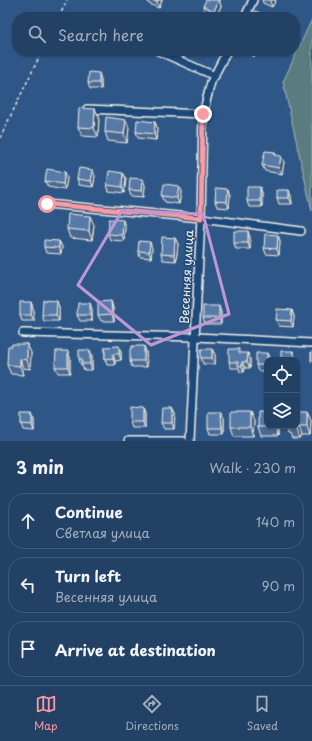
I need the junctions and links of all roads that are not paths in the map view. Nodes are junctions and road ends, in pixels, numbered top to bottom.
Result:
1 (253, 0) edge
2 (247, 12) edge
3 (169, 56) edge
4 (225, 56) edge
5 (215, 76) junction
6 (87, 109) edge
7 (203, 114) junction
8 (47, 204) dead end
9 (201, 218) junction
10 (301, 231) dead end
11 (23, 333) dead end
12 (196, 337) junction
13 (312, 343) edge
14 (128, 441) edge
15 (183, 441) edge
16 (190, 441) edge

1 - 2 street
3 - 5 street
4 - 5 street, Весенняя улица
5 - 7 street, Весенняя улица
6 - 7 street
7 - 9 street, Весенняя улица
8 - 9 street
9 - 10 street
9 - 12 street, Весенняя улица
11 - 12 street
12 - 13 street
12 - 16 street, Весенняя улица
14 - 15 street

